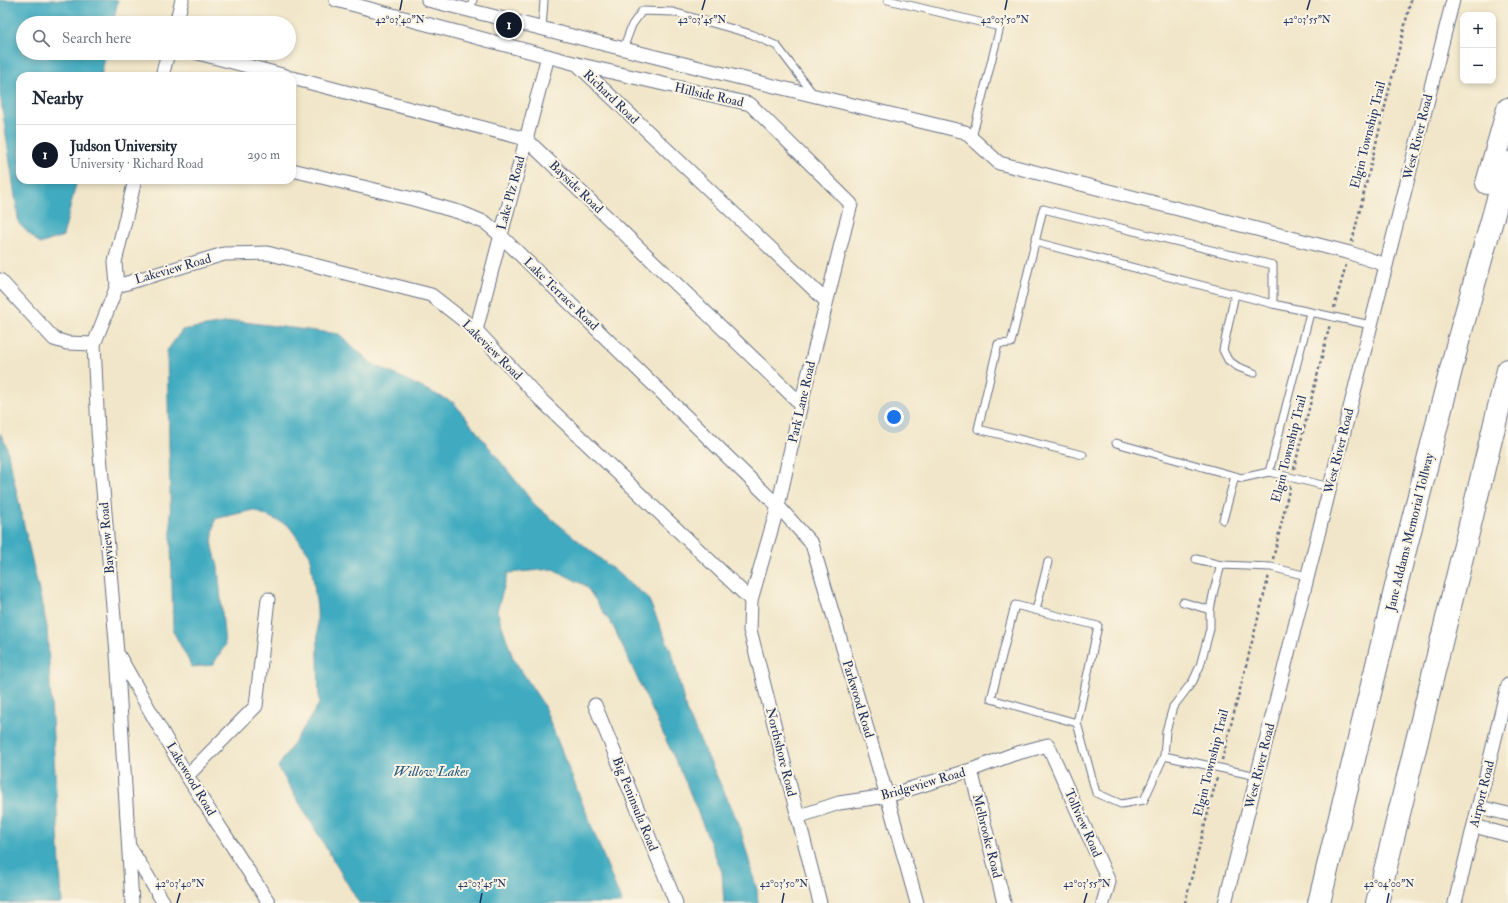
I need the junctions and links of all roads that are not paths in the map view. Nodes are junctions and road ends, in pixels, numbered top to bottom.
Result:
1 (182, 0) edge
2 (336, 0) edge
3 (428, 0) edge
4 (544, 0) edge
5 (888, 0) edge
6 (1453, 0) edge
7 (471, 5) edge
8 (178, 16) edge
9 (542, 29) junction
10 (623, 49) junction
11 (548, 56) junction
12 (166, 60) edge
13 (225, 60) edge
14 (577, 64) junction
15 (163, 72) edge
16 (271, 72) edge
17 (296, 79) edge
18 (814, 96) junction
19 (1508, 109) edge
20 (526, 138) junction
21 (972, 138) junction
22 (1508, 163) edge
23 (296, 171) edge
24 (134, 184) edge
25 (851, 204) joint
26 (500, 236) junction
27 (1035, 242) junction
28 (1386, 265) junction
29 (0, 280) edge
30 (116, 286) junction
31 (1235, 294) junction
32 (826, 301) junction
33 (1272, 304) junction
34 (1310, 313) junction
35 (1371, 324) junction
36 (476, 330) junction
37 (1459, 338) junction
38 (94, 344) junction
39 (1508, 370) edge
40 (1254, 373) dead end
41 (801, 404) junction
42 (1116, 443) dead end
43 (1083, 455) dead end
44 (1269, 472) junction
45 (1235, 476) junction
46 (1330, 487) junction
47 (778, 506) junction
48 (1223, 520) dead end
49 (1196, 559) dead end
50 (1048, 562) dead end
51 (1221, 565) junction
52 (1307, 576) junction
53 (268, 599) dead end
54 (751, 600) junction
55 (1183, 602) dead end
56 (1036, 610) junction
57 (1210, 610) junction
58 (117, 653) junction
59 (1508, 685) edge
60 (595, 705) dead end
61 (1077, 723) junction
62 (1048, 745) joint
63 (1164, 756) junction
64 (971, 770) junction
65 (187, 776) junction
66 (1257, 776) junction
67 (887, 796) junction
68 (1479, 807) junction
69 (1508, 814) edge
70 (798, 818) junction
71 (1474, 826) junction
72 (1508, 835) edge
73 (129, 846) junction
74 (132, 903) edge
75 (164, 903) edge
76 (269, 903) edge
77 (676, 903) edge
78 (820, 903) edge
79 (917, 903) edge
80 (1004, 903) edge
81 (1103, 903) edge
82 (1225, 903) edge
83 (1319, 903) edge
84 (1377, 903) edge
85 (1455, 903) edge

1 - 8 street
2 - 11 street, Richard Road
3 - 7 street
4 - 9 lane
5 - 21 lane
6 - 28 street, West River Road
7 - 9 street
9 - 10 street
10 - 18 street
10 - 18 lane
11 - 14 street, Richard Road
11 - 20 street, Lake Plz Road
12 - 15 street
13 - 16 street
14 - 25 street, Hillside Road
14 - 32 street, Richard Road
17 - 20 street, Bayside Road
18 - 21 street
19 - 37 highway
20 - 26 street, Lake Plz Road
20 - 41 street, Bayside Road
21 - 28 street
22 - 37 highway, Jane Addams Memorial Tollway
23 - 26 street, Lake Terrace Road
24 - 30 street, Bayview Road
25 - 32 street, Park Lane Road
26 - 36 street, Lake Plz Road
26 - 47 street, Lake Terrace Road
27 - 31 lane
27 - 33 lane
27 - 43 lane
28 - 35 street, West River Road
29 - 38 street
30 - 36 street, Lakeview Road
30 - 38 street, Bayview Road
31 - 33 lane
31 - 40 lane
32 - 41 street, Park Lane Road
33 - 34 lane
34 - 35 lane
34 - 44 lane
35 - 46 street, West River Road
36 - 54 street, Lakeview Road
37 - 83 highway, Jane Addams Memorial Tollway
38 - 58 street, Bayview Road
39 - 84 highway
41 - 47 street, Park Lane Road
42 - 45 lane
44 - 45 lane
44 - 46 lane
45 - 48 lane
46 - 52 street, West River Road
47 - 54 street, Park Lane Road
47 - 67 street, Parkwood Road
49 - 51 lane
50 - 56 lane
51 - 52 lane
51 - 57 lane
52 - 66 street, West River Road
53 - 65 street
54 - 70 street, Northshore Road
55 - 57 lane
56 - 61 lane
56 - 61 lane
57 - 63 lane
58 - 65 street, Lakewood Road
58 - 73 street, Bayview Road
59 - 68 street, Airport Road
60 - 77 street, Big Peninsula Road
61 - 63 lane
62 - 64 street, Bridgeview Road
62 - 81 street, Tollview Road
63 - 66 lane
64 - 67 street, Bridgeview Road
64 - 80 street, Melbrooke Road
65 - 76 street, Lakewood Road
66 - 82 street, West River Road
67 - 70 street, Bridgeview Road
67 - 79 street, Parkwood Road
68 - 69 street
68 - 71 street, Airport Road
70 - 78 street, Northshore Road
71 - 72 street
71 - 85 street, Airport Road
73 - 74 street, Bayview Road
73 - 75 street

